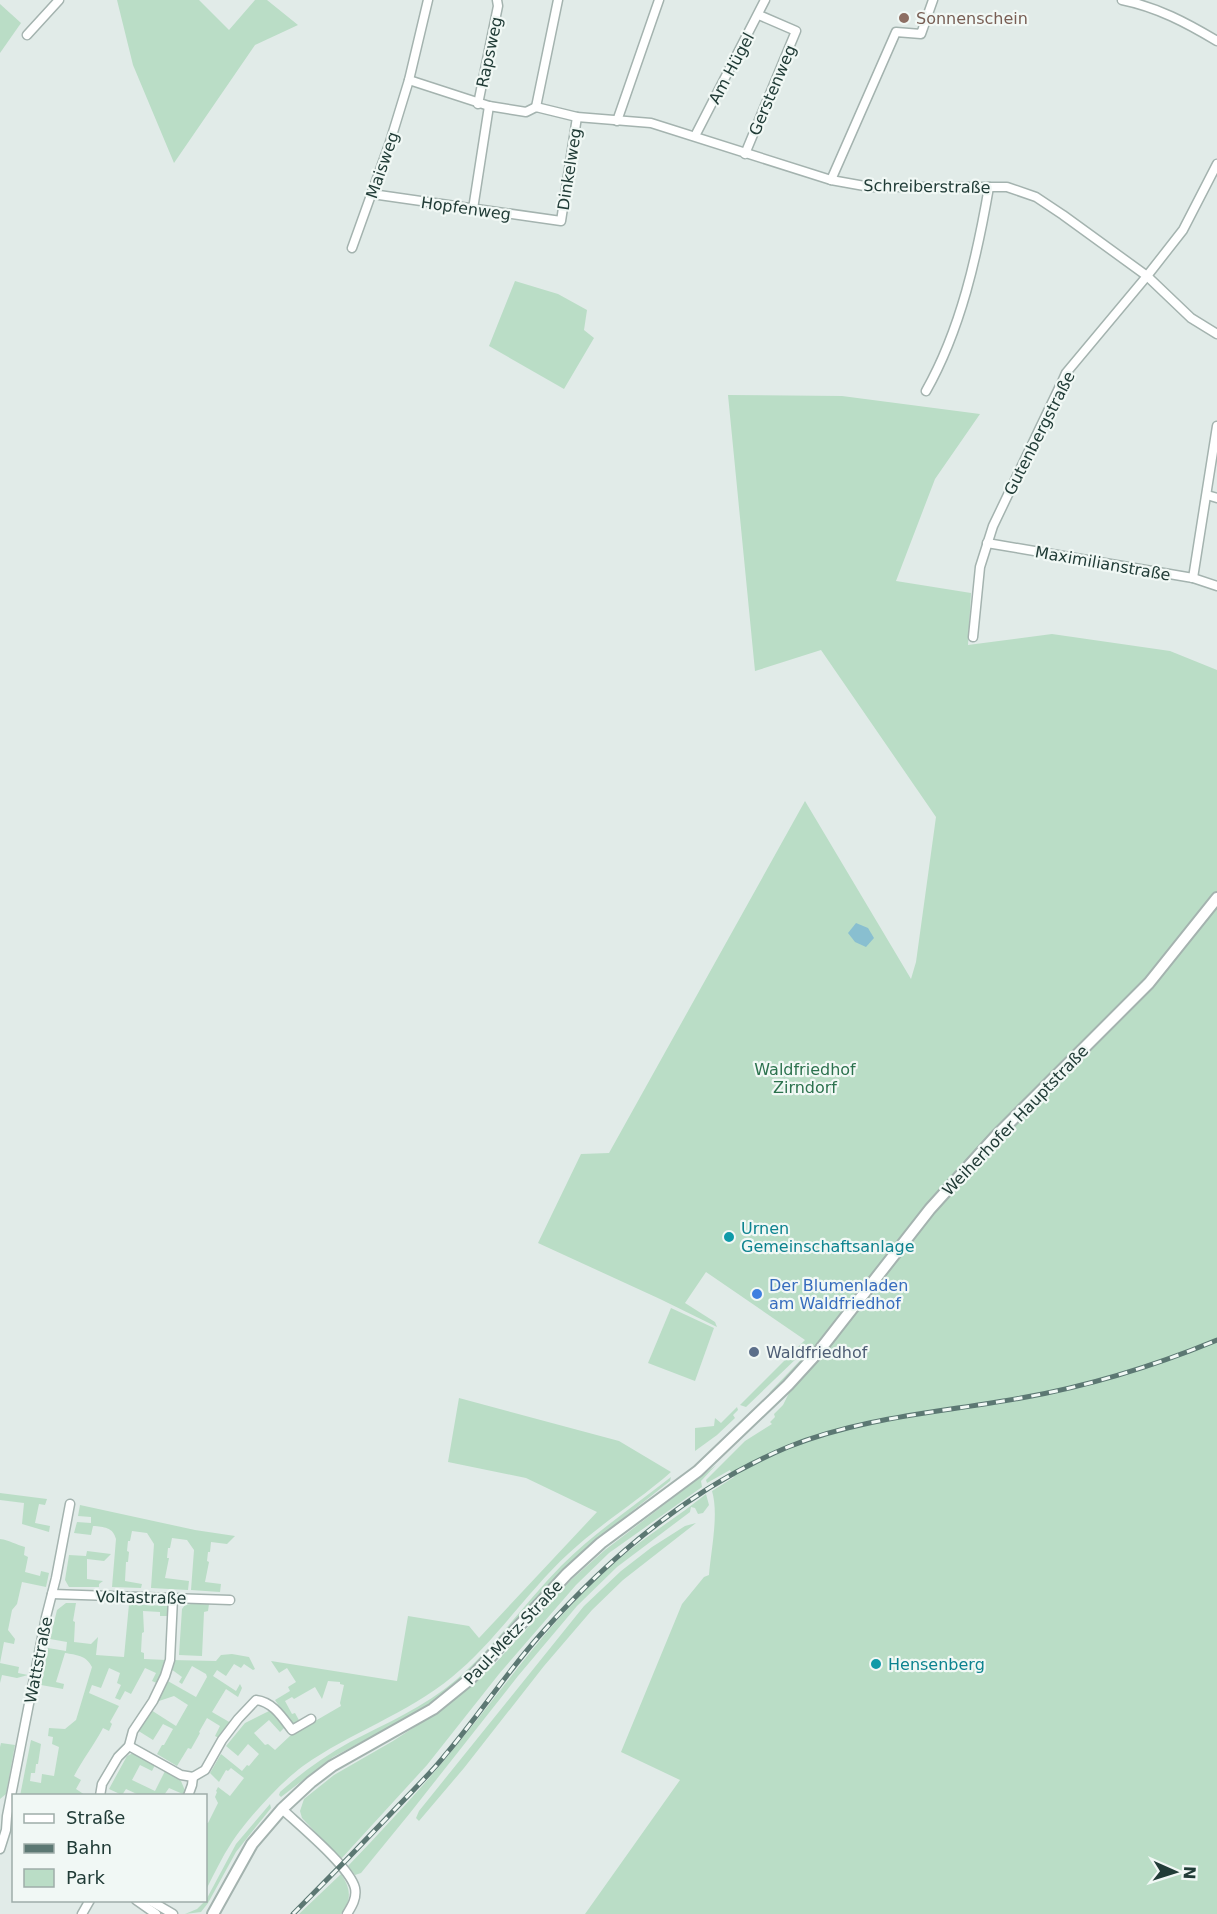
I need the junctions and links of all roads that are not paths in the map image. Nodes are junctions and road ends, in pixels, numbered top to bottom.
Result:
1 (59, 0) edge
2 (428, 0) edge
3 (497, 0) edge
4 (558, 0) edge
5 (658, 0) edge
6 (765, 0) edge
7 (933, 0) edge
8 (1122, 0) edge
9 (759, 15) junction
10 (27, 35) dead end
11 (1217, 41) edge
12 (409, 80) junction
13 (478, 104) junction
14 (489, 106) junction
15 (536, 107) junction
16 (577, 117) junction
17 (617, 121) junction
18 (695, 136) junction
19 (745, 154) junction
20 (1217, 164) edge
21 (831, 180) junction
22 (989, 187) junction
23 (372, 194) junction
24 (473, 209) junction
25 (561, 222) joint
26 (352, 248) dead end
27 (1147, 276) junction
28 (1217, 334) edge
29 (926, 391) dead end
30 (1217, 426) edge
31 (1207, 495) junction
32 (1217, 498) edge
33 (987, 543) junction
34 (1193, 578) junction
35 (1217, 586) edge
36 (973, 637) dead end
37 (1217, 898) edge
38 (720, 1451) joint
39 (70, 1504) dead end
40 (52, 1594) junction
41 (173, 1599) junction
42 (230, 1600) dead end
43 (311, 1719) dead end
44 (129, 1746) junction
45 (192, 1778) junction
46 (100, 1794) edge
47 (189, 1794) edge
48 (282, 1809) junction
49 (7, 1816) edge
50 (0, 1849) edge
51 (139, 1902) edge
52 (152, 1902) edge
53 (156, 1914) edge
54 (173, 1914) edge
55 (213, 1914) edge
56 (347, 1914) edge

1 - 10 street
2 - 12 street
3 - 13 street, Rapsweg
4 - 15 street
5 - 17 street
6 - 9 street, Am Hügel
7 - 21 street
8 - 11 street
9 - 18 street, Am Hügel
9 - 19 street, Gerstenweg
12 - 13 street, Schreiberstraße
12 - 23 street, Maisweg
13 - 14 street, Schreiberstraße
14 - 15 street, Schreiberstraße
14 - 24 street
15 - 16 street, Schreiberstraße
16 - 17 street, Schreiberstraße
16 - 25 street, Dinkelweg
17 - 18 street, Schreiberstraße
18 - 19 street, Schreiberstraße
19 - 21 street, Schreiberstraße
20 - 27 street, Gutenbergstraße
21 - 22 street, Schreiberstraße
22 - 27 street, Schreiberstraße
22 - 29 street
23 - 24 street, Hopfenweg
23 - 26 street, Maisweg
24 - 25 street, Hopfenweg
27 - 28 street, Schreiberstraße
27 - 33 street, Gutenbergstraße
30 - 31 street
31 - 32 street
31 - 34 street
33 - 34 street, Maximilianstraße
33 - 36 street, Gutenbergstraße
34 - 35 street, Maximilianstraße
37 - 38 street, Weiherhofer Hauptstraße
38 - 48 street, Paul-Metz-Straße
39 - 40 street, Wattstraße
40 - 41 street, Voltastraße
40 - 49 street, Wattstraße
41 - 42 street, Voltastraße
41 - 44 street
43 - 45 street
44 - 45 street
44 - 46 street
45 - 47 street
48 - 55 street, Paul-Metz-Straße
48 - 56 street
49 - 50 street, Wattstraße
51 - 53 street
52 - 54 street

